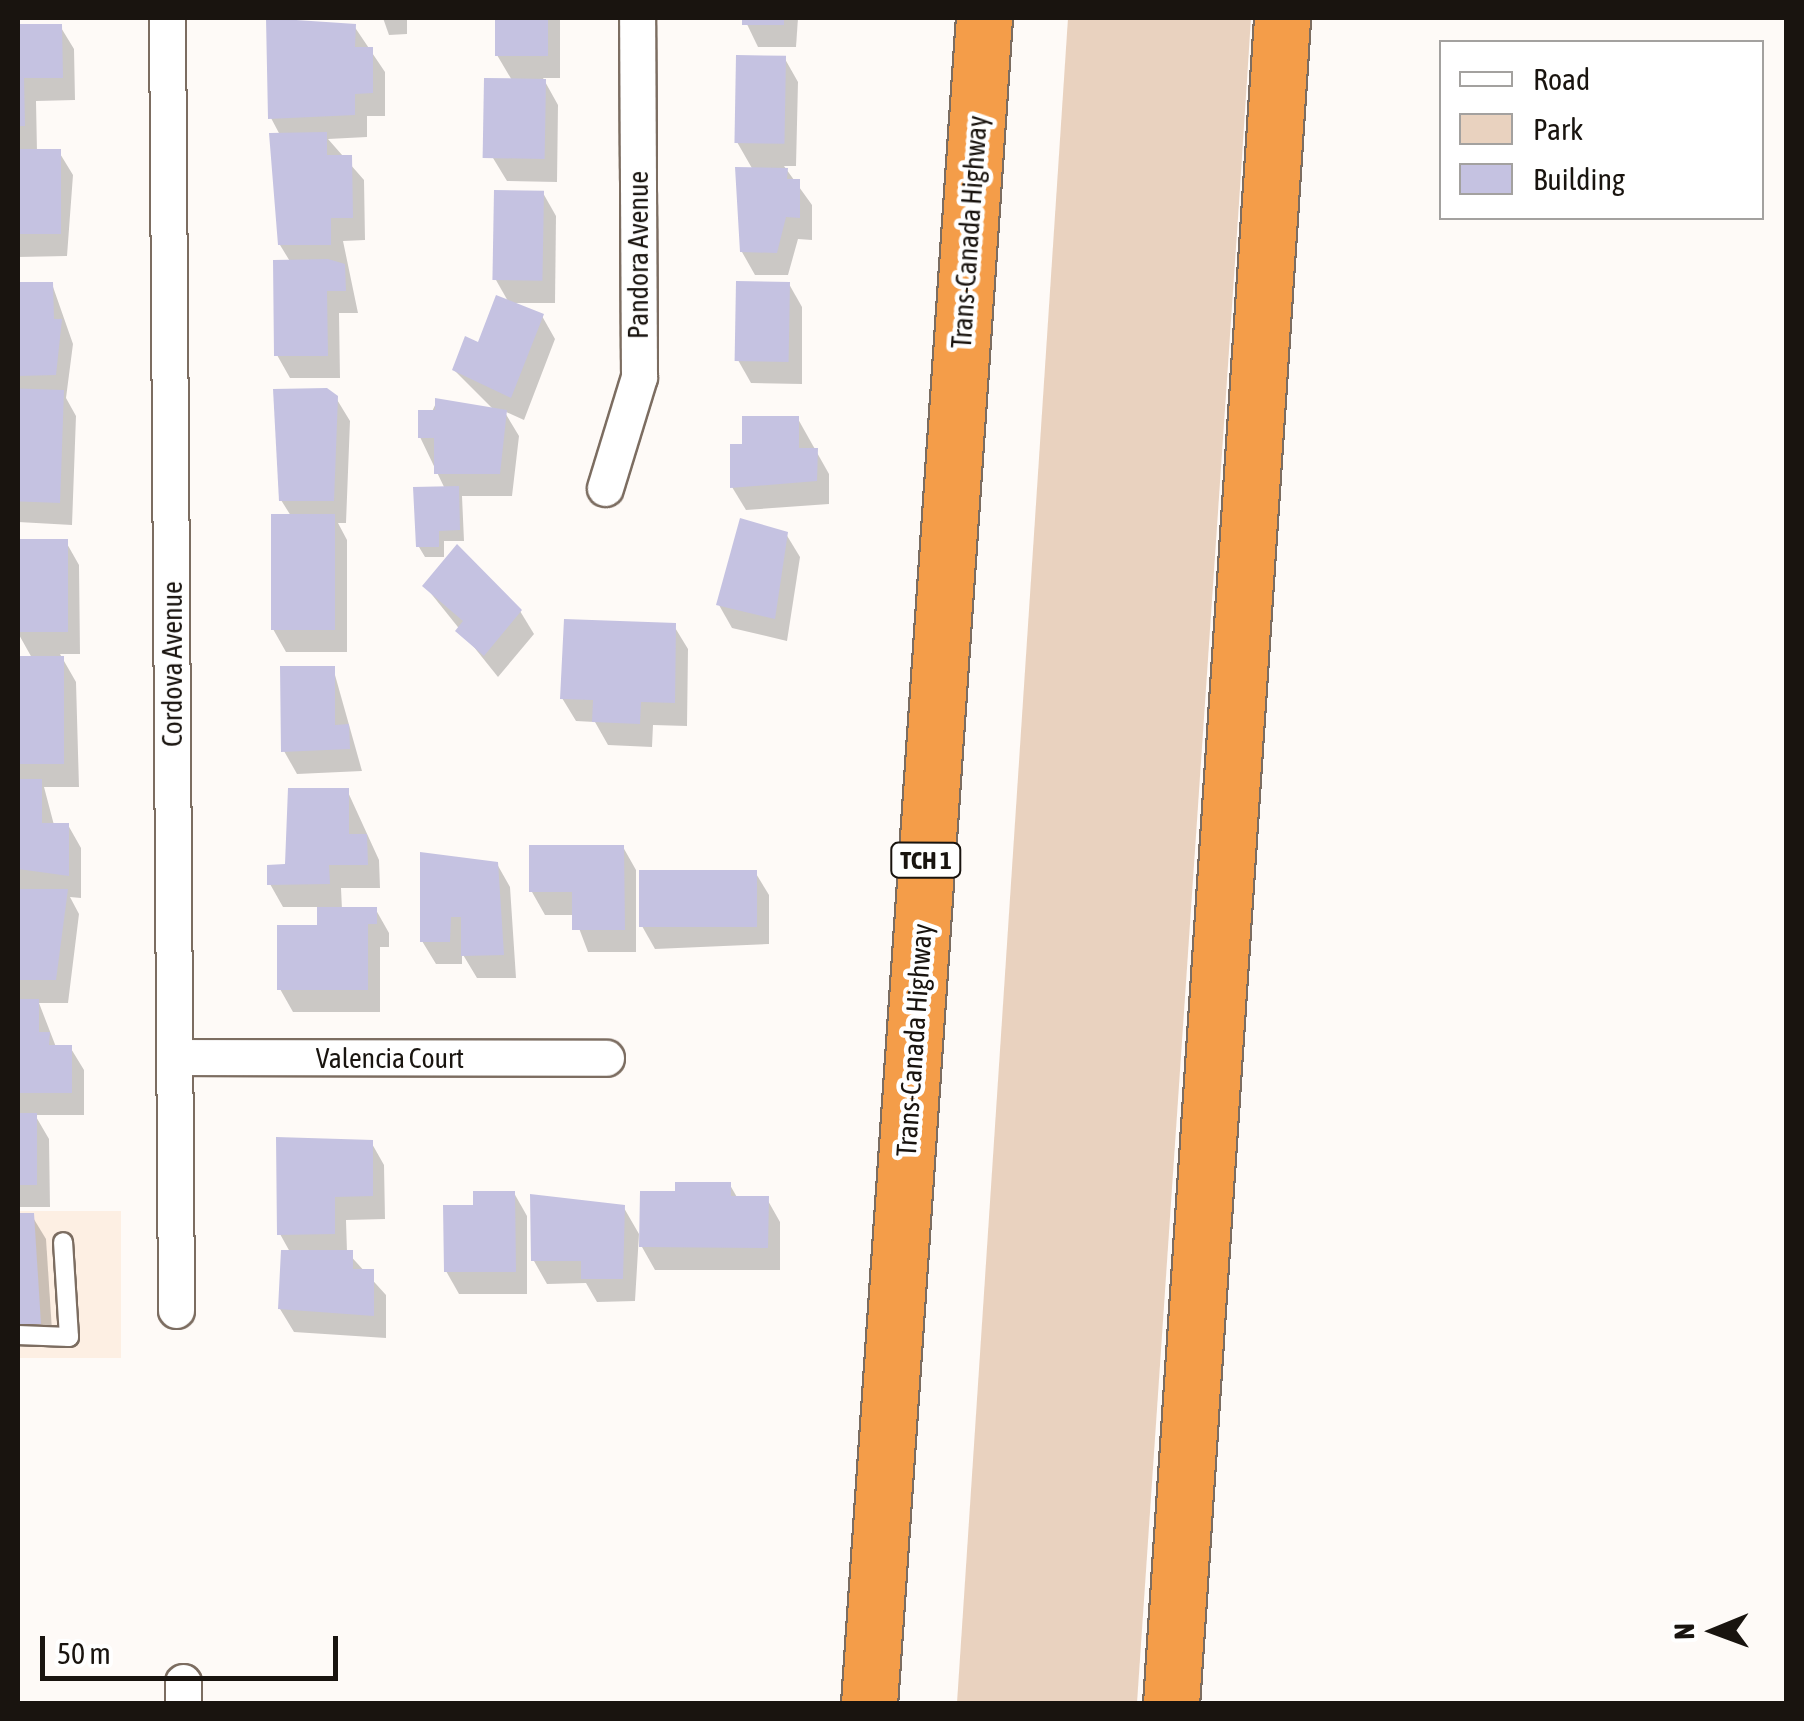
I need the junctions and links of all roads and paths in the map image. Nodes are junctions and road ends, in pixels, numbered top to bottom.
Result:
1 (167, 18) edge
2 (637, 18) edge
3 (984, 18) edge
4 (1282, 18) edge
5 (605, 488) dead end
6 (175, 1058) junction
7 (606, 1058) dead end
8 (63, 1242) dead end
9 (176, 1310) dead end
10 (18, 1335) edge
11 (868, 1704) edge
12 (1171, 1704) edge

1 - 6 street, Cordova Avenue
2 - 5 street, Pandora Avenue
3 - 11 highway, Trans-Canada Highway / TCH 1
4 - 12 highway
6 - 7 street, Valencia Court
6 - 9 street, Cordova Avenue
8 - 10 lane

